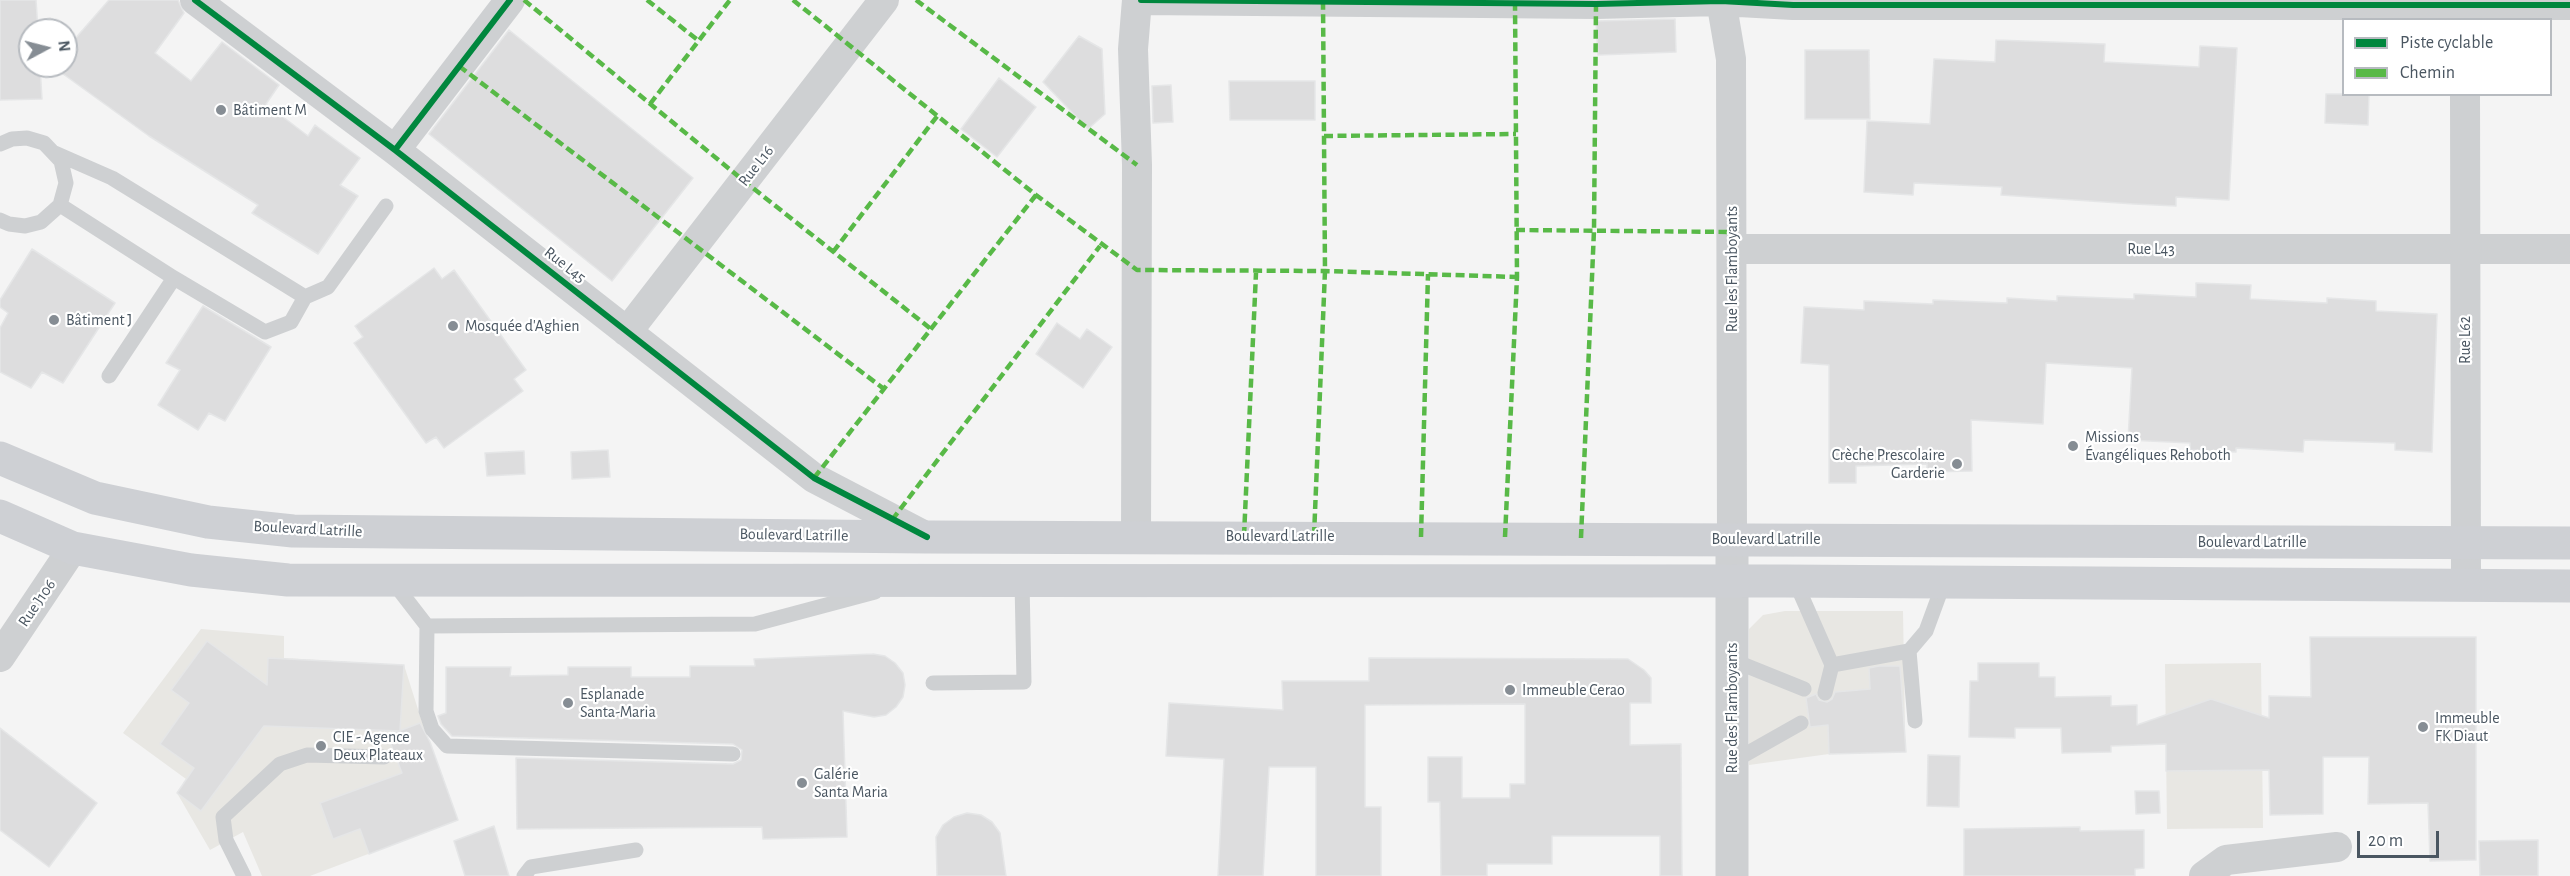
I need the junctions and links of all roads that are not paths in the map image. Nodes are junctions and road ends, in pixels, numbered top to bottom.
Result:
1 (195, 0) edge
2 (510, 0) edge
3 (884, 0) edge
4 (1139, 0) edge
5 (1721, 0) edge
6 (2570, 5) edge
7 (2465, 8) edge
8 (2465, 96) edge
9 (0, 144) edge
10 (395, 150) junction
11 (55, 153) junction
12 (60, 205) junction
13 (386, 206) dead end
14 (0, 220) edge
15 (1732, 249) junction
16 (2465, 249) junction
17 (2570, 249) edge
18 (174, 278) junction
19 (304, 297) junction
20 (627, 332) junction
21 (109, 376) dead end
22 (0, 458) edge
23 (0, 516) edge
24 (1136, 536) junction
25 (927, 537) junction
26 (1732, 539) junction
27 (2465, 543) junction
28 (2570, 543) edge
29 (73, 548) junction
30 (391, 580) junction
31 (919, 580) junction
32 (1022, 580) junction
33 (1732, 581) junction
34 (1795, 581) junction
35 (1944, 582) junction
36 (2466, 586) junction
37 (2570, 586) edge
38 (427, 626) junction
39 (1909, 651) junction
40 (0, 657) edge
41 (1732, 660) junction
42 (1832, 665) junction
43 (933, 683) dead end
44 (1804, 689) dead end
45 (1825, 693) dead end
46 (1915, 721) dead end
47 (1801, 723) dead end
48 (733, 754) dead end
49 (384, 757) dead end
50 (1732, 762) junction
51 (2337, 847) dead end
52 (636, 850) dead end
53 (244, 876) edge
54 (524, 876) edge
55 (1732, 876) edge
56 (2204, 876) edge

1 - 10 street, Rue L45
2 - 10 street
3 - 20 street, Rue L16
4 - 5 street
4 - 24 street
5 - 7 street
5 - 15 street, Rue les Flamboyants
6 - 7 street
8 - 16 street, Rue L62
9 - 11 lane
10 - 20 street, Rue L45
11 - 12 lane
11 - 19 lane
12 - 14 lane
12 - 18 lane
13 - 19 lane
15 - 16 street, Rue L43
15 - 26 street, Rue les Flamboyants
16 - 17 street, Rue L43
16 - 27 street, Rue L62
18 - 19 lane
18 - 21 lane
20 - 25 street, Rue L45
22 - 25 main road, Boulevard Latrille
23 - 29 main road
24 - 25 main road, Boulevard Latrille
24 - 26 main road, Boulevard Latrille
26 - 27 main road, Boulevard Latrille
26 - 33 street, Rue des Flamboyants
27 - 28 main road, Boulevard Latrille
27 - 36 street, Rue L62
29 - 30 main road
29 - 40 street, Rue J106
30 - 31 main road
30 - 38 lane
31 - 32 main road
31 - 38 lane
32 - 33 main road
32 - 43 lane
33 - 34 main road
33 - 41 street, Rue des Flamboyants
34 - 35 main road
34 - 42 lane
35 - 36 main road
35 - 39 lane
36 - 37 main road
38 - 48 lane
39 - 42 lane
39 - 46 lane
41 - 44 lane
41 - 50 street, Rue des Flamboyants
42 - 45 lane
47 - 50 lane
49 - 53 lane
50 - 55 street, Rue des Flamboyants
51 - 56 street
52 - 54 lane

